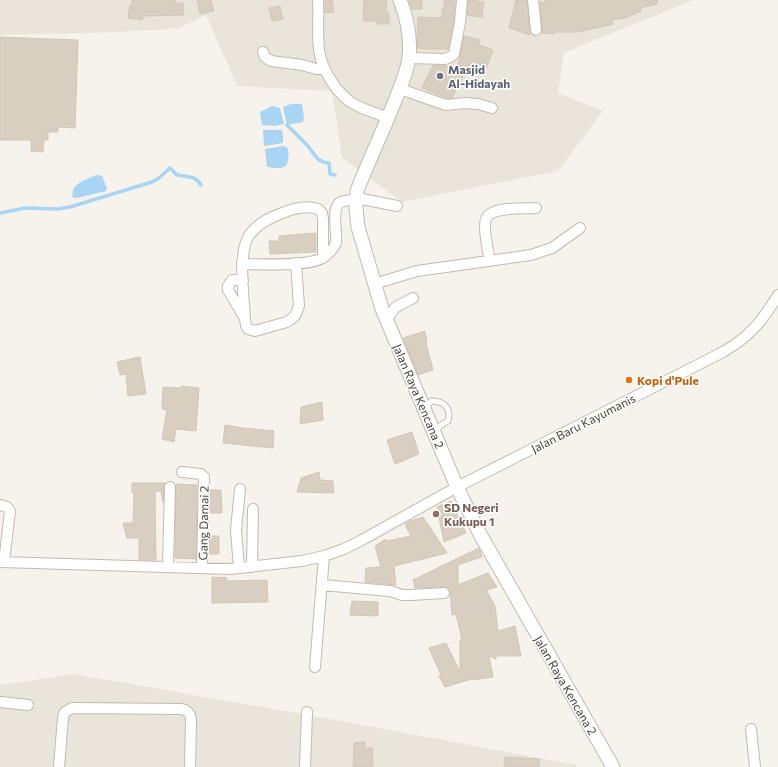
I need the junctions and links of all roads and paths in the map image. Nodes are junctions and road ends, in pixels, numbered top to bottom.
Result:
1 (318, 0) edge
2 (400, 0) edge
3 (462, 0) edge
4 (533, 0) edge
5 (536, 30) dead end
6 (263, 52) dead end
7 (409, 58) junction
8 (325, 69) junction
9 (400, 89) junction
10 (492, 108) dead end
11 (388, 118) junction
12 (356, 202) junction
13 (398, 206) dead end
14 (536, 208) dead end
15 (580, 228) dead end
16 (323, 258) junction
17 (490, 261) junction
18 (296, 263) junction
19 (242, 264) junction
20 (243, 280) junction
21 (374, 284) junction
22 (778, 295) edge
23 (413, 298) dead end
24 (245, 319) junction
25 (386, 319) junction
26 (424, 410) junction
27 (434, 434) junction
28 (182, 472) dead end
29 (170, 487) dead end
30 (457, 487) junction
31 (240, 489) dead end
32 (0, 505) edge
33 (253, 509) dead end
34 (324, 556) junction
35 (2, 562) edge
36 (168, 566) junction
37 (202, 567) junction
38 (252, 567) junction
39 (239, 568) junction
40 (322, 586) junction
41 (444, 593) dead end
42 (315, 667) dead end
43 (0, 702) edge
44 (28, 705) dead end
45 (307, 712) dead end
46 (751, 729) dead end
47 (59, 767) edge
48 (190, 767) edge
49 (305, 767) edge
50 (613, 767) edge
51 (755, 767) edge

1 - 8 street
2 - 7 street, Jalan Raya Kencana 2
3 - 7 street
4 - 5 street
6 - 8 street
7 - 9 street, Jalan Raya Kencana 2
8 - 11 street
9 - 10 street
9 - 11 street, Jalan Raya Kencana 2
11 - 12 street, Jalan Raya Kencana 2
12 - 13 street
12 - 16 street
12 - 21 street, Jalan Raya Kencana 2
14 - 17 street
15 - 17 street
16 - 18 street
16 - 19 street
17 - 21 street
18 - 19 street
18 - 24 street
19 - 20 street
20 - 24 street
20 - 24 street
21 - 25 street, Jalan Raya Kencana 2
22 - 30 street, Jalan Baru Kayumanis
23 - 25 street
25 - 26 street, Jalan Raya Kencana 2
26 - 27 street, Jalan Raya Kencana 2
26 - 27 lane
27 - 30 street, Jalan Raya Kencana 2
28 - 37 street, Gang Damai 2
29 - 36 street
30 - 34 street, Jalan Baru Kayumanis
30 - 50 street, Jalan Raya Kencana 2
31 - 39 street
32 - 35 street
33 - 38 street
34 - 38 street, Jalan Baru Kayumanis
34 - 40 street
35 - 36 street, Jalan Baru Kayumanis
36 - 37 street, Jalan Baru Kayumanis
37 - 39 street, Jalan Baru Kayumanis
38 - 39 street, Jalan Baru Kayumanis
40 - 41 street
40 - 42 street
43 - 44 street
45 - 49 street
46 - 51 street
47 - 48 street

